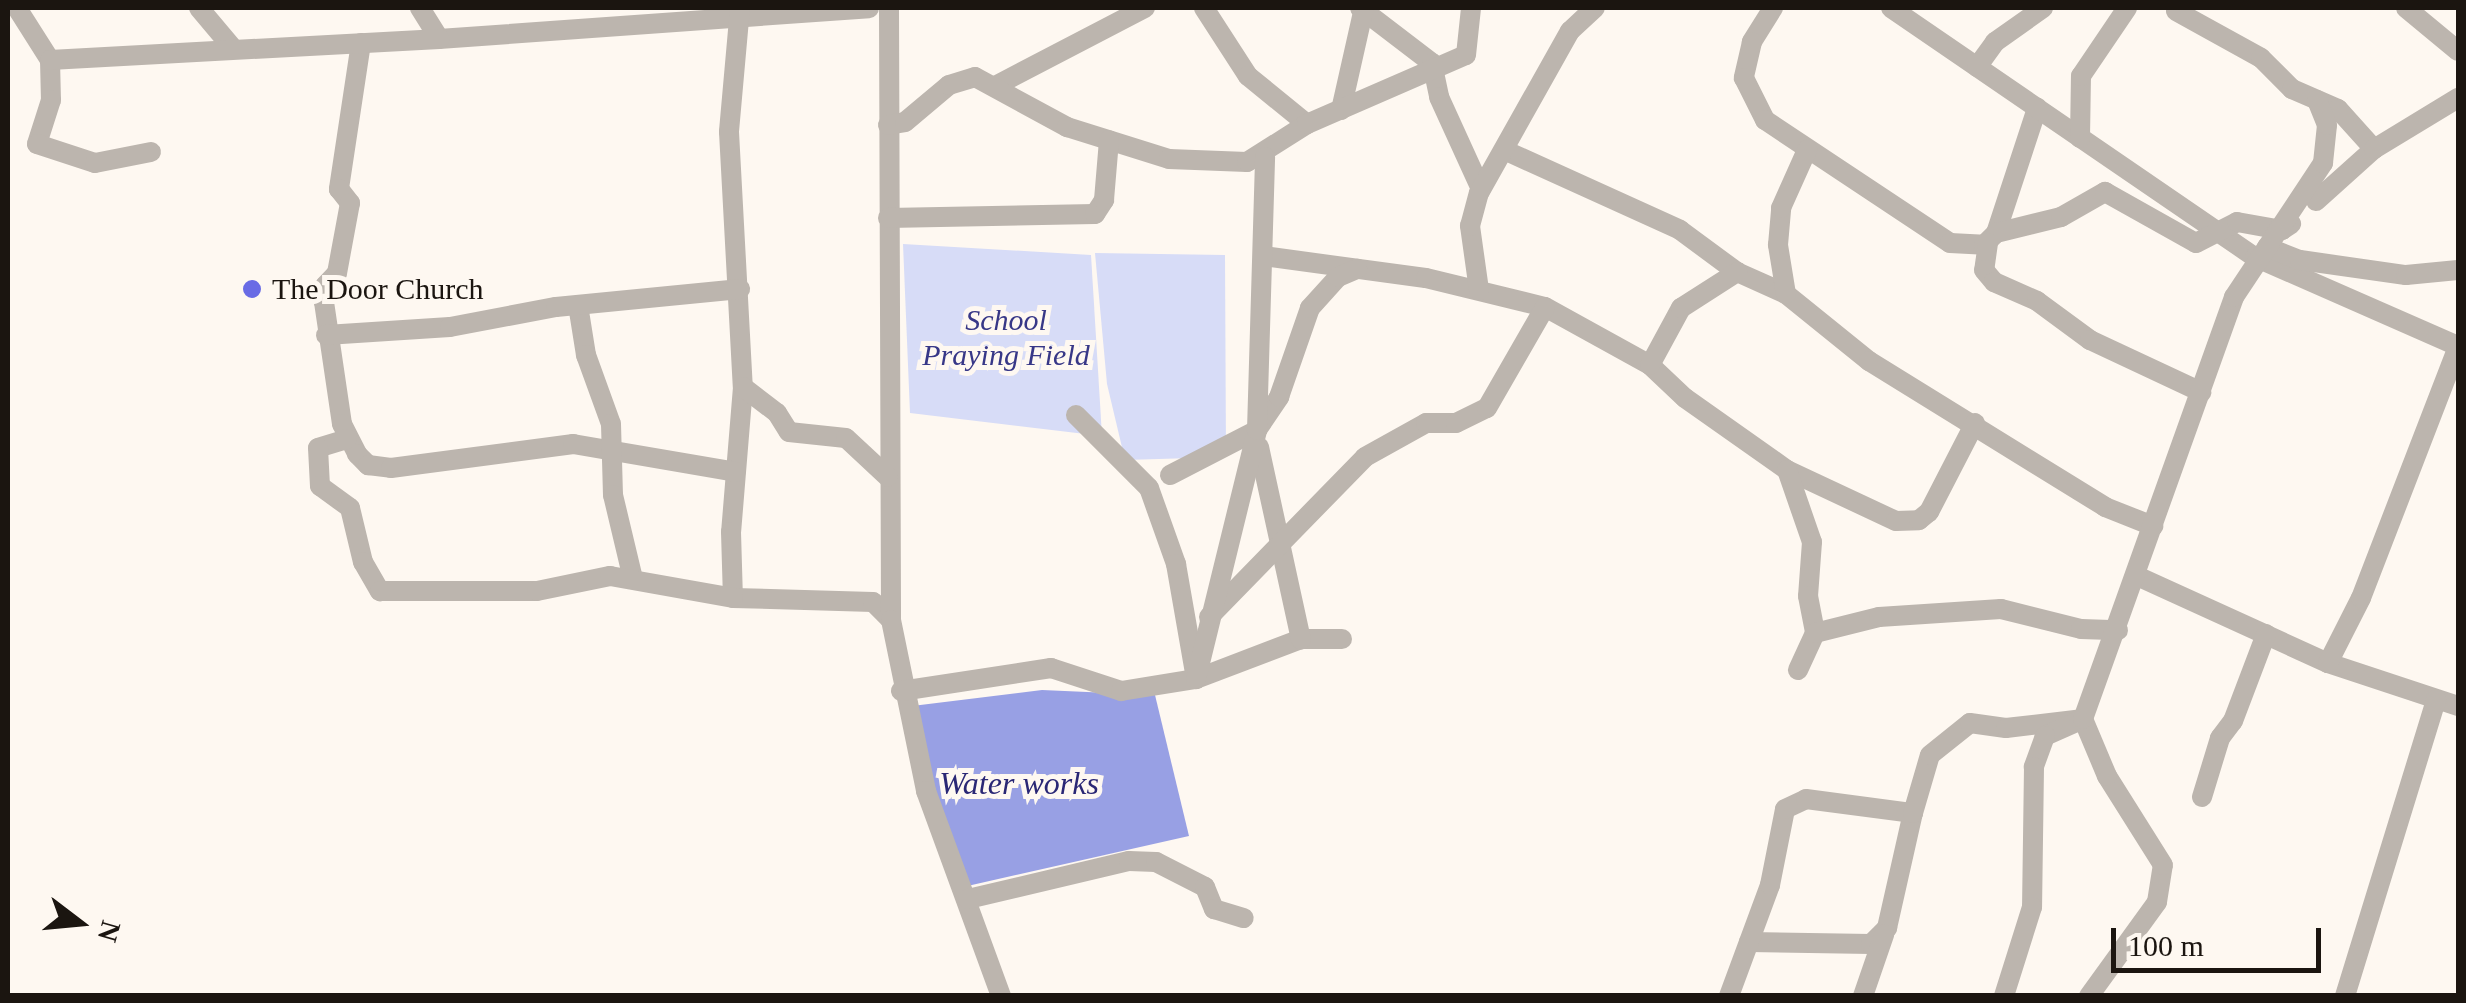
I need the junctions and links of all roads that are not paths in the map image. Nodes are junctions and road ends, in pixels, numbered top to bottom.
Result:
1 (17, 8) edge
2 (199, 8) edge
3 (420, 8) edge
4 (869, 8) edge
5 (888, 8) edge
6 (1144, 8) edge
7 (1204, 8) edge
8 (1362, 8) edge
9 (1471, 8) edge
10 (1595, 8) edge
11 (1772, 8) edge
12 (1870, 8) edge
13 (1892, 8) edge
14 (2043, 8) edge
15 (2127, 8) edge
16 (2406, 8) edge
17 (2175, 9) edge
18 (740, 14) edge
19 (439, 39) junction
20 (361, 43) junction
21 (231, 46) junction
22 (2458, 51) edge
23 (50, 60) junction
24 (1977, 68) junction
25 (1434, 73) junction
26 (995, 86) junction
27 (2458, 98) edge
28 (2317, 100) junction
29 (2037, 108) junction
30 (1341, 110) junction
31 (888, 124) junction
32 (1307, 124) junction
33 (2080, 138) junction
34 (1109, 140) junction
35 (2374, 149) junction
36 (1504, 150) junction
37 (1807, 150) junction
38 (150, 152) dead end
39 (1264, 157) junction
40 (1481, 189) junction
41 (888, 218) junction
42 (2282, 230) junction
43 (2216, 233) junction
44 (1992, 238) junction
45 (2261, 252) junction
46 (1264, 256) junction
47 (1357, 269) junction
48 (2458, 270) edge
49 (1737, 272) junction
50 (740, 289) junction
51 (1479, 290) junction
52 (1786, 294) junction
53 (578, 305) junction
54 (1545, 306) junction
55 (326, 335) junction
56 (2458, 346) edge
57 (1650, 365) junction
58 (743, 388) junction
59 (2200, 392) junction
60 (1076, 415) dead end
61 (1974, 424) junction
62 (1256, 430) junction
63 (347, 439) junction
64 (616, 451) junction
65 (1788, 470) junction
66 (736, 472) junction
67 (1170, 475) dead end
68 (888, 477) junction
69 (2152, 526) junction
70 (1276, 545) junction
71 (2137, 576) junction
72 (634, 580) junction
73 (733, 598) junction
74 (1208, 618) junction
75 (890, 620) junction
76 (2118, 630) junction
77 (1814, 633) junction
78 (2266, 634) junction
79 (1301, 638) junction
80 (1342, 638) dead end
81 (2328, 663) junction
82 (1798, 670) dead end
83 (1196, 679) junction
84 (901, 690) junction
85 (2436, 700) junction
86 (2458, 706) edge
87 (2083, 719) junction
88 (2202, 797) dead end
89 (1913, 813) junction
90 (968, 899) junction
91 (1244, 918) dead end
92 (1887, 928) junction
93 (1749, 942) junction
94 (1001, 996) edge
95 (1728, 996) edge
96 (1863, 996) edge
97 (2004, 996) edge
98 (2089, 996) edge
99 (2345, 996) edge

1 - 23 street
2 - 21 street
3 - 19 street
4 - 18 street
5 - 31 street
6 - 26 street
7 - 32 street
8 - 25 street
8 - 30 street
9 - 25 street
10 - 36 street
11 - 37 street
12 - 13 street
13 - 24 street
14 - 24 street
15 - 33 street
16 - 22 street
17 - 28 street
18 - 19 street
18 - 50 street
19 - 20 street
20 - 21 street
20 - 55 street
21 - 23 street
23 - 38 street
24 - 29 street
25 - 30 street
25 - 40 street
26 - 31 street
26 - 34 street
27 - 35 street
28 - 35 street
28 - 42 street
29 - 33 street
29 - 44 street
30 - 32 street
31 - 41 street
32 - 39 street
33 - 43 street
34 - 39 street
34 - 41 street
35 - 42 street
36 - 40 street
36 - 49 street
37 - 44 street
37 - 52 street
39 - 46 street
40 - 51 street
41 - 68 street
42 - 43 street
42 - 45 street
43 - 44 street
43 - 45 street
44 - 59 street
45 - 48 street
45 - 56 street
45 - 59 street
46 - 47 street
46 - 62 street
47 - 51 street
47 - 62 street
49 - 52 street
49 - 57 street
50 - 53 street
50 - 58 street
51 - 54 street
52 - 61 street
53 - 55 street
53 - 64 street
54 - 57 street
54 - 70 street
55 - 63 street
56 - 81 street
57 - 65 street
58 - 66 street
58 - 68 street
59 - 69 street
60 - 83 street
61 - 65 street
61 - 69 street
62 - 67 street
62 - 70 street
62 - 74 street
63 - 64 street
63 - 72 street
64 - 66 street
64 - 72 street
65 - 77 street
66 - 73 street
68 - 75 street
69 - 71 street
70 - 74 street
70 - 79 street
71 - 76 street
71 - 78 street
72 - 73 street
73 - 75 street
74 - 83 street
75 - 84 street
76 - 77 street
76 - 87 street
77 - 82 street
78 - 81 street
78 - 88 street
79 - 80 street
79 - 83 street
81 - 85 street
83 - 84 street
84 - 90 street
85 - 86 street
85 - 99 street
87 - 89 street
87 - 97 street
87 - 98 street
89 - 92 street
89 - 93 street
90 - 91 street
90 - 94 street
92 - 93 street
92 - 96 street
93 - 95 street

